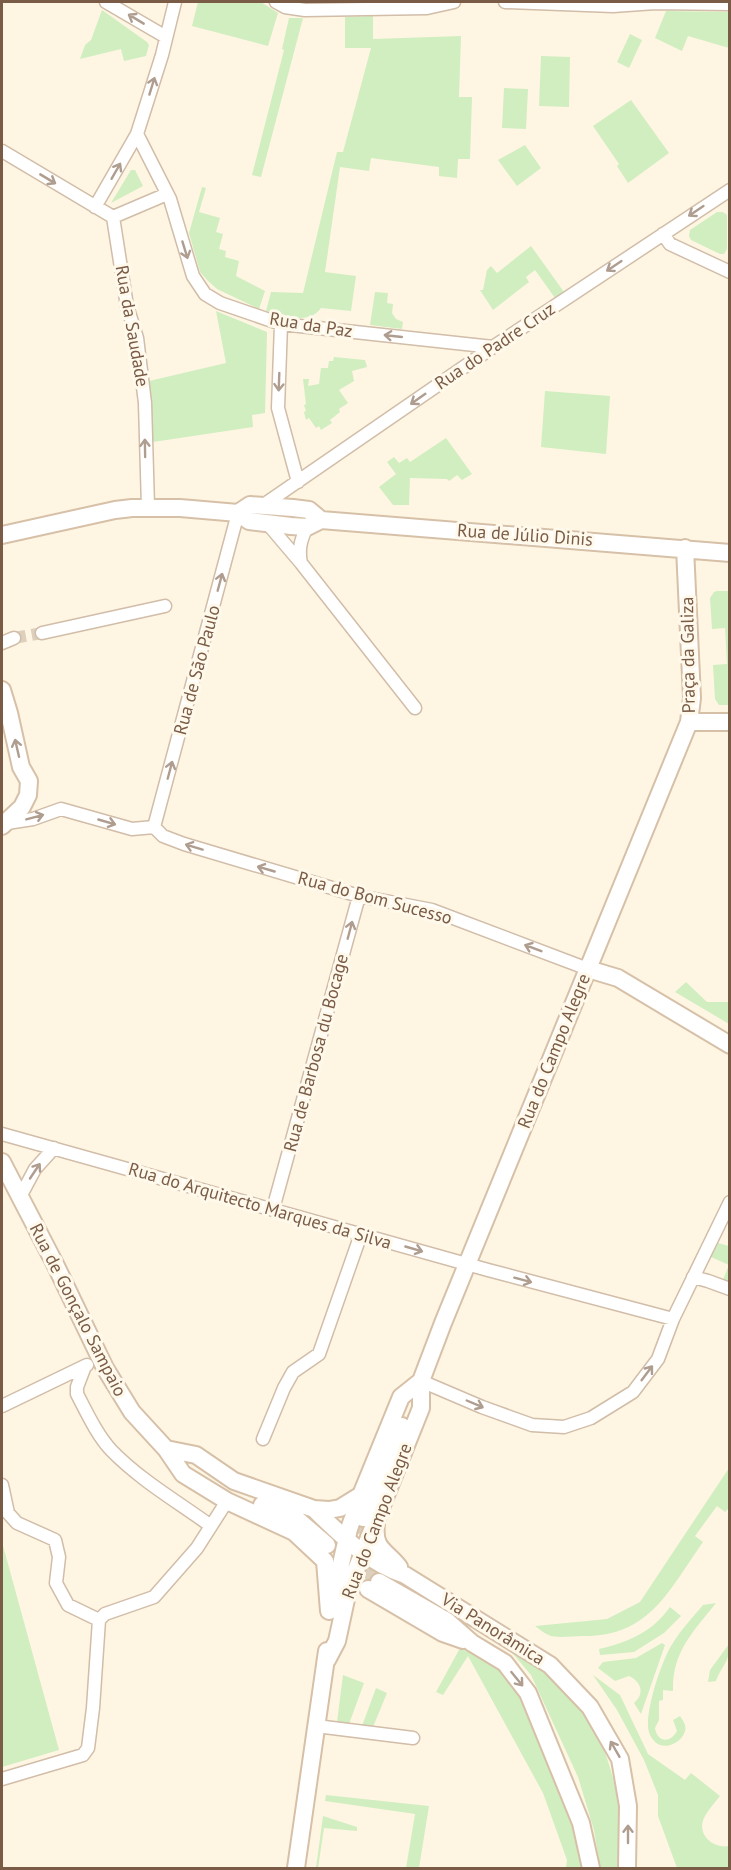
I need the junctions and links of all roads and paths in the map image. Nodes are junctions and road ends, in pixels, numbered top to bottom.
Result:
1 (106, 2) edge
2 (175, 2) edge
3 (276, 2) edge
4 (454, 2) edge
5 (505, 2) edge
6 (729, 4) edge
7 (166, 38) junction
8 (137, 134) junction
9 (2, 151) edge
10 (729, 190) edge
11 (167, 194) junction
12 (95, 207) junction
13 (113, 217) junction
14 (663, 234) junction
15 (729, 272) edge
16 (280, 324) junction
17 (493, 346) junction
18 (298, 482) junction
19 (148, 507) junction
20 (238, 513) junction
21 (264, 515) junction
22 (314, 523) junction
23 (2, 535) edge
24 (685, 548) junction
25 (729, 553) edge
26 (301, 563) junction
27 (165, 606) dead end
28 (42, 633) tunnel mouth
29 (2, 690) edge
30 (415, 708) dead end
31 (689, 722) junction
32 (729, 722) edge
33 (4, 825) edge
34 (154, 827) junction
35 (359, 896) junction
36 (588, 969) junction
37 (729, 1045) edge
38 (2, 1134) edge
39 (54, 1148) junction
40 (2, 1162) edge
41 (20, 1197) junction
42 (729, 1202) edge
43 (273, 1209) junction
44 (361, 1234) junction
45 (467, 1264) junction
46 (693, 1277) junction
47 (729, 1289) edge
48 (674, 1319) junction
49 (93, 1362) junction
50 (421, 1381) junction
51 (2, 1406) edge
52 (263, 1439) dead end
53 (166, 1449) junction
54 (2, 1485) edge
55 (361, 1495) junction
56 (227, 1501) junction
57 (314, 1509) junction
58 (370, 1520) junction
59 (212, 1526) junction
60 (348, 1541) junction
61 (327, 1545) dead end
62 (362, 1553) junction
63 (405, 1575) junction
64 (374, 1586) tunnel mouth
65 (329, 1611) junction
66 (99, 1620) junction
67 (327, 1660) junction
68 (316, 1726) junction
69 (413, 1738) dead end
70 (2, 1779) edge
71 (296, 1869) edge
72 (591, 1869) edge
73 (627, 1869) edge

7 -> 1 street
2 - 7 street
3 - 4 street
5 - 6 street
8 -> 7 street
8 - 11 street, Rua da Paz
12 -> 8 street
9 -> 12 street
10 -> 14 street, Rua do Padre Cruz
11 - 13 street
11 -> 16 street, Rua da Paz
12 - 13 street
19 -> 13 street, Rua da Saudade
14 - 15 street
14 -> 17 street, Rua do Padre Cruz
17 -> 16 street, Rua da Paz
16 -> 18 street
17 -> 18 street, Rua do Padre Cruz
18 - 21 street, Rua do Padre Cruz
19 - 20 main road, Rua de Júlio Dinis
19 - 23 main road, Rua de Júlio Dinis
20 - 21 main road, Rua de Júlio Dinis
34 -> 20 street, Rua de São Paulo
21 - 22 main road, Rua de Júlio Dinis
21 - 26 street
22 - 24 main road, Rua de Júlio Dinis
22 - 26 street
24 - 25 main road, Rua de Júlio Dinis
24 - 31 main road, Praça da Galiza
26 - 30 street
27 - 28 street
33 -> 29 main road
31 - 32 main road, Praça da Galiza
31 - 36 main road, Rua do Campo Alegre
33 -> 34 street
35 -> 34 street, Rua do Bom Sucesso
36 -> 35 street, Rua do Bom Sucesso
43 -> 35 street, Rua de Barbosa du Bocage
36 - 37 main road, Rua do Bom Sucesso
36 - 45 main road, Rua do Campo Alegre
38 - 39 street, Rua do Arquitecto Marques da Silva
41 -> 39 street
39 - 43 street, Rua do Arquitecto Marques da Silva
40 - 41 main road, Rua de Gonçalo Sampaio
41 - 49 main road, Rua de Gonçalo Sampaio
42 - 46 street
43 - 44 street, Rua do Arquitecto Marques da Silva
44 -> 45 street, Rua do Arquitecto Marques da Silva
44 - 52 street
45 -> 48 street, Rua do Arquitecto Marques da Silva
45 - 50 main road, Rua do Campo Alegre
46 - 47 street
46 - 48 street
50 -> 48 street
49 - 51 street
49 - 53 main road, Rua de Gonçalo Sampaio
49 - 59 street
50 - 55 main road, Rua do Campo Alegre
50 - 58 main road, Rua do Campo Alegre
53 - 56 main road, Rua de Gonçalo Sampaio
53 - 57 main road
53 - 61 main road
54 - 66 street
55 - 57 main road
55 - 60 main road, Rua do Campo Alegre
56 - 59 street
56 - 65 main road, Rua de Gonçalo Sampaio
57 - 60 main road, Via Panorâmica
58 - 62 main road, Rua do Campo Alegre
58 - 63 main road
59 - 66 street
60 - 62 main road, Via Panorâmica
60 - 65 main road, Rua do Campo Alegre
62 - 63 main road, Via Panorâmica
62 - 67 main road, Rua do Campo Alegre
73 -> 63 main road, Via Panorâmica
64 -> 72 main road
65 - 67 main road, Rua do Campo Alegre
66 - 70 street
67 - 68 main road, Rua do Campo Alegre
68 - 69 street
68 - 71 main road, Rua do Campo Alegre

